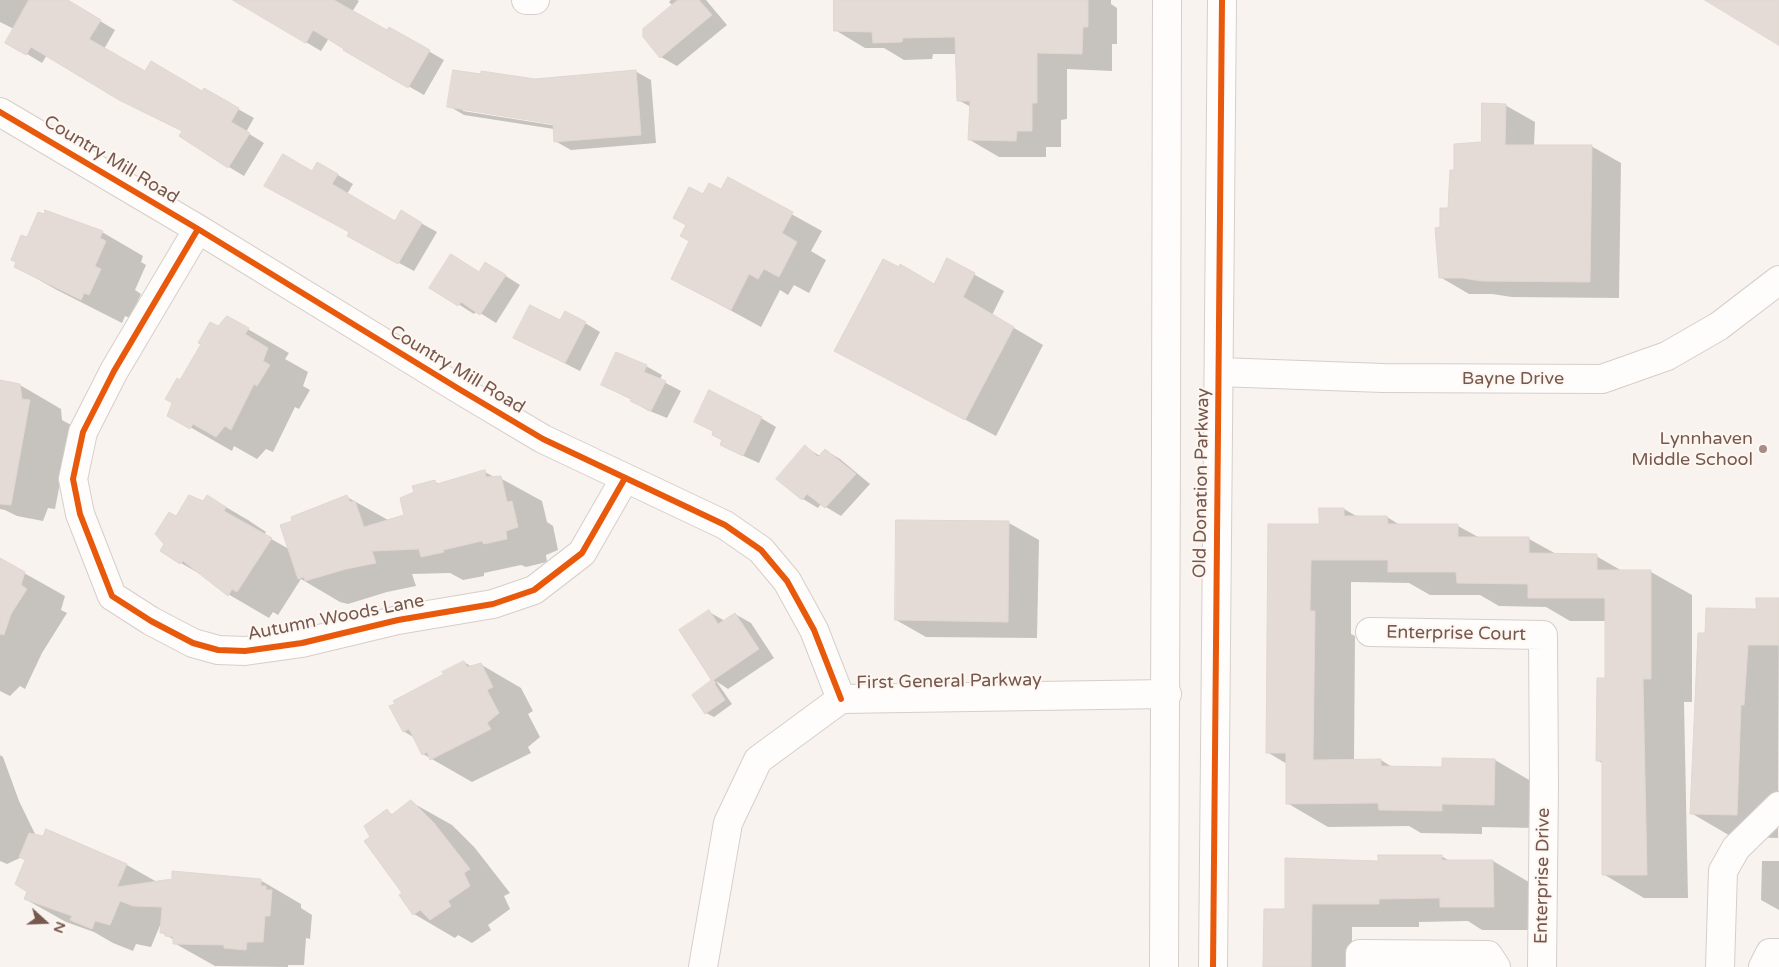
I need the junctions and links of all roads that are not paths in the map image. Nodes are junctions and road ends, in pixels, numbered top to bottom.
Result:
1 (526, 0) edge
2 (535, 0) edge
3 (1167, 0) edge
4 (1222, 0) edge
5 (0, 112) edge
6 (198, 230) junction
7 (1779, 280) edge
8 (1218, 372) junction
9 (626, 478) junction
10 (1370, 632) dead end
11 (1167, 694) junction
12 (842, 699) junction
13 (1544, 784) joint
14 (1779, 806) edge
15 (1779, 953) edge
16 (703, 967) edge
17 (1164, 967) edge
18 (1213, 967) edge
19 (1360, 967) edge
20 (1496, 967) edge
21 (1542, 967) edge
22 (1720, 967) edge
23 (1762, 967) edge

1 - 2 street
3 - 11 street, Old Donation Parkway
4 - 8 street, Old Donation Parkway
5 - 6 street, Country Mill Road
6 - 9 street, Country Mill Road
6 - 9 street, Autumn Woods Lane
7 - 8 street, Bayne Drive
8 - 18 street, Old Donation Parkway
9 - 12 street, Country Mill Road
10 - 13 street, Enterprise Court
11 - 12 street, First General Parkway
11 - 17 street, Old Donation Parkway
12 - 16 street, First General Parkway
13 - 21 street, Enterprise Drive
14 - 22 street
15 - 23 street
19 - 20 street

